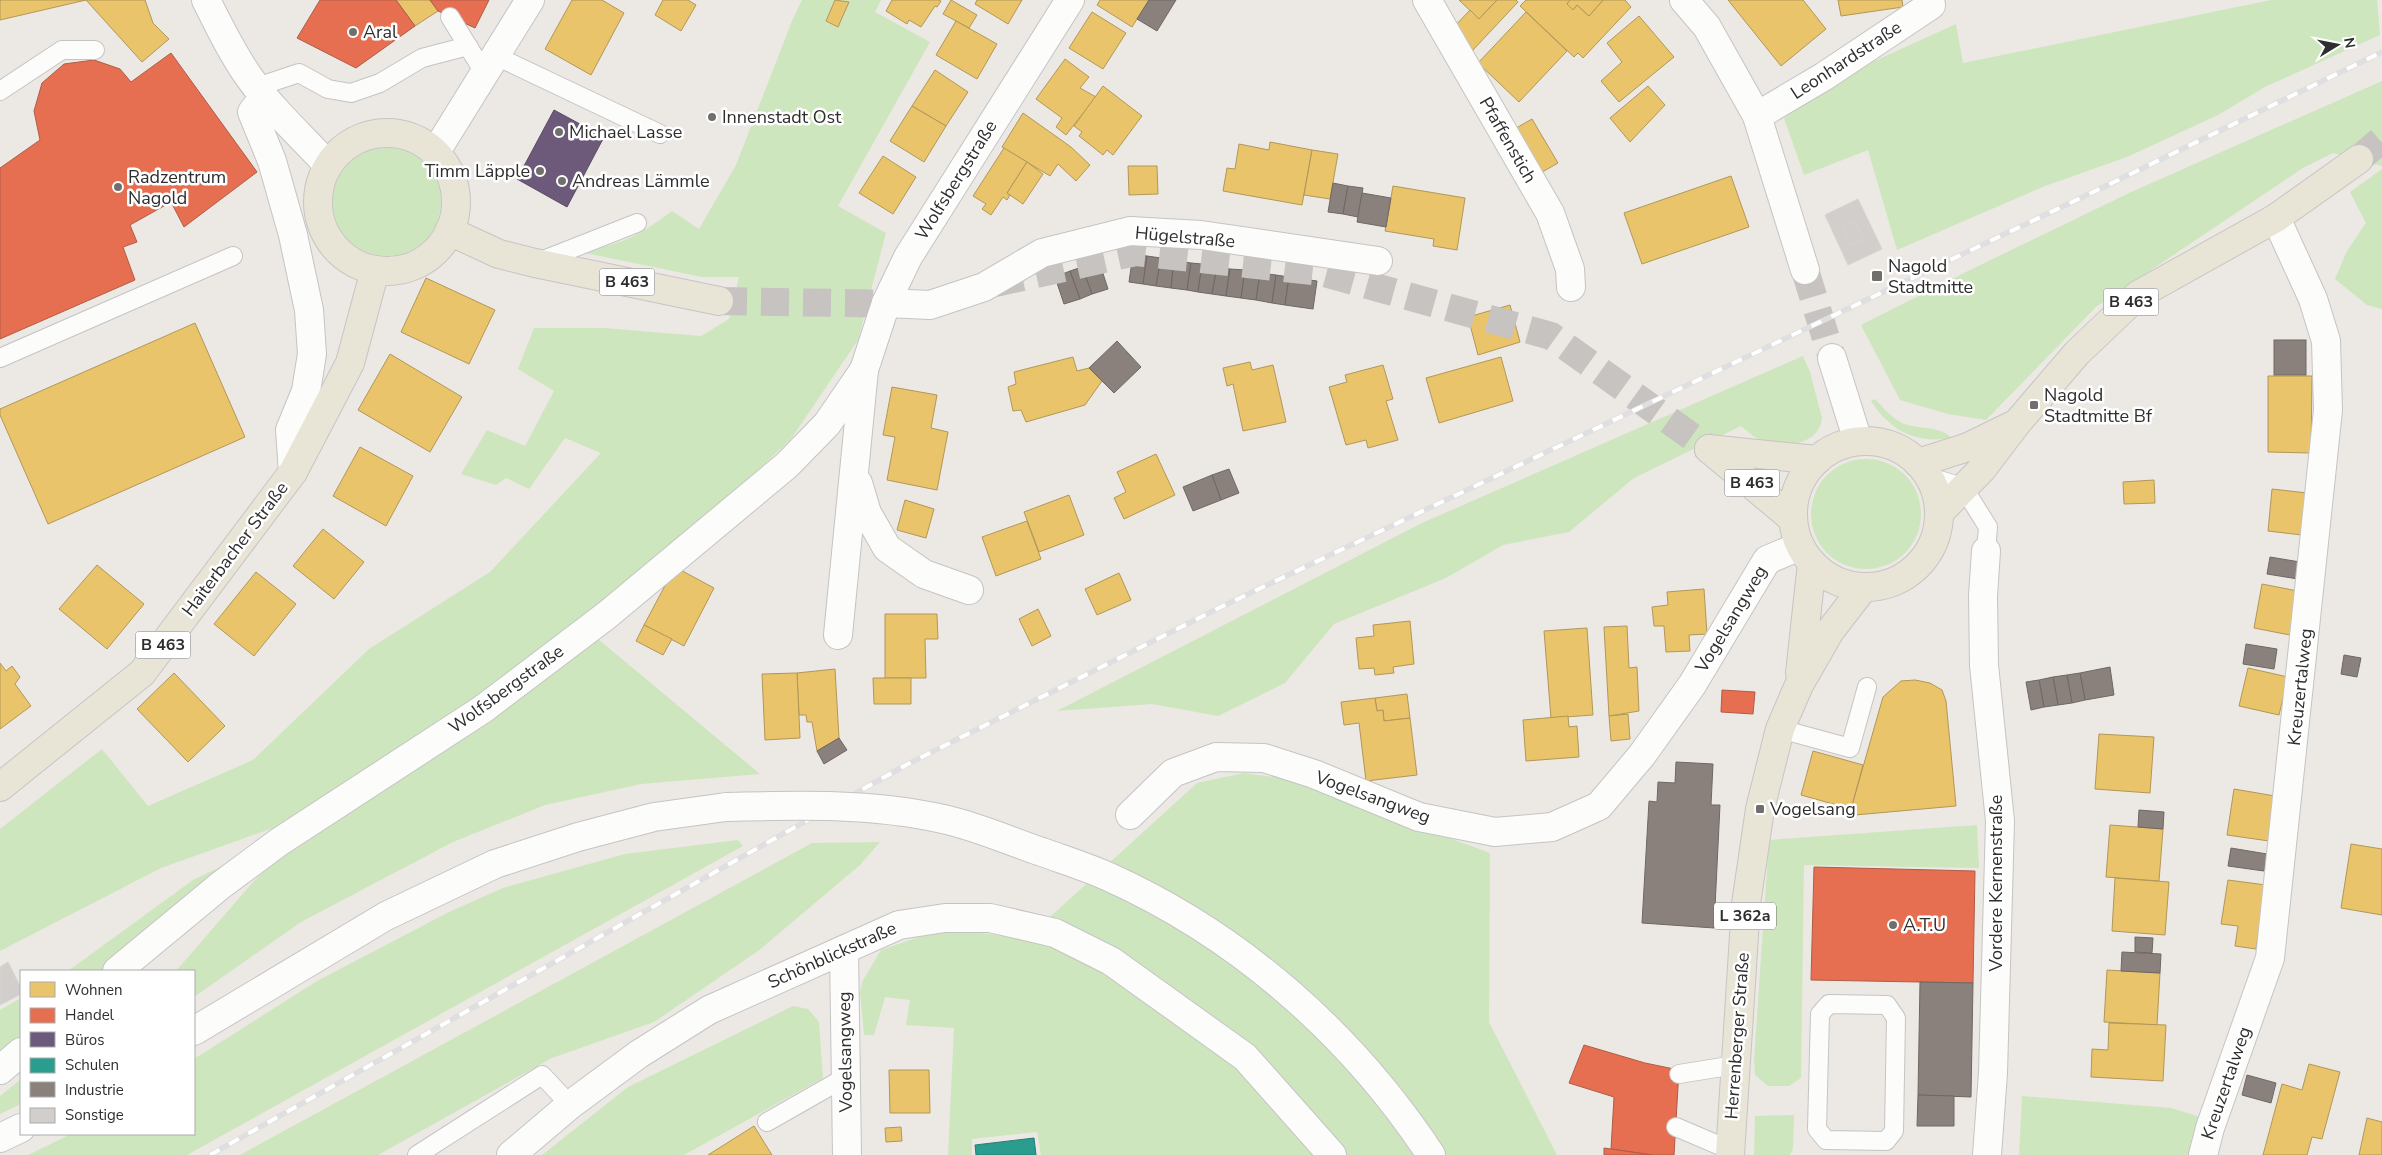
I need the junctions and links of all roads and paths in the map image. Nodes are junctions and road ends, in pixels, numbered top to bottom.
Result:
1 (206, 0) edge
2 (530, 0) edge
3 (1070, 0) edge
4 (1427, 0) edge
5 (1684, 0) edge
6 (1930, 0) edge
7 (450, 17) dead end
8 (468, 46) junction
9 (95, 50) dead end
10 (491, 65) junction
11 (0, 91) edge
12 (261, 92) junction
13 (1756, 116) junction
14 (660, 134) dead end
15 (435, 153) junction
16 (2359, 159) tunnel mouth
17 (328, 165) junction
18 (2276, 218) junction
19 (637, 223) dead end
20 (449, 231) junction
21 (233, 256) dead end
22 (1378, 262) dead end
23 (535, 263) junction
24 (375, 270) junction
25 (1805, 270) tunnel mouth
26 (1571, 287) dead end
27 (719, 301) tunnel mouth
28 (886, 303) junction
29 (0, 358) edge
30 (1832, 358) tunnel mouth
31 (864, 370) junction
32 (2017, 423) junction
33 (1858, 441) junction
34 (1816, 460) junction
35 (1923, 470) junction
36 (293, 472) junction
37 (855, 472) junction
38 (1963, 487) junction
39 (1939, 513) junction
40 (1793, 519) junction
41 (1986, 551) joint
42 (1806, 554) junction
43 (1864, 587) junction
44 (969, 590) dead end
45 (838, 635) dead end
46 (1799, 685) junction
47 (1866, 687) dead end
48 (1780, 729) junction
49 (0, 787) edge
50 (1130, 815) dead end
51 (844, 950) junction
52 (118, 970) edge
53 (1896, 1018) joint
54 (195, 1029) edge
55 (20, 1053) edge
56 (1734, 1065) junction
57 (0, 1070) edge
58 (1679, 1074) dead end
59 (846, 1077) junction
60 (570, 1105) junction
61 (767, 1122) dead end
62 (1676, 1127) dead end
63 (20, 1128) edge
64 (0, 1138) edge
65 (1730, 1153) edge
66 (417, 1155) edge
67 (511, 1155) edge
68 (847, 1155) edge
69 (1332, 1155) edge
70 (1431, 1155) edge
71 (1987, 1155) edge
72 (2203, 1155) edge

1 - 12 street
2 - 10 street
3 - 28 street, Wolfsbergstraße
4 - 26 street, Pfaffenstich
5 - 13 street
6 - 13 street, Leonhardstraße
7 - 8 lane
8 - 10 lane
8 - 12 lane
9 - 11 lane
10 - 14 lane
10 - 15 street
12 - 17 street
12 - 36 street, Haiterbacher Straße
13 - 25 street
15 - 17 main road
15 - 20 main road
16 - 18 main road, B 463
17 - 24 main road
18 - 32 main road, B 463
18 - 72 street, Kreuzertalweg
19 - 23 lane
20 - 23 main road, B 463
20 - 24 main road
21 - 29 lane
22 - 28 street, Hügelstraße
23 - 27 main road, B 463
24 - 36 main road, Haiterbacher Straße / B 463
28 - 31 street, Wolfsbergstraße
30 - 33 street
31 - 37 street, Wolfsbergstraße
31 - 52 street, Wolfsbergstraße
32 - 35 main road, B 463
32 - 38 main road, B 463
33 - 34 main road
33 - 35 main road
34 - 40 main road
34 - 40 main road, B 463
35 - 38 lane
35 - 39 main road
36 - 49 main road, Haiterbacher Straße / B 463
37 - 44 street, Wolfsbergstraße
37 - 45 street, Wolfsbergstraße
38 - 39 main road, B 463
38 - 41 lane
39 - 43 main road
40 - 42 main road
41 - 71 street, Vordere Kernenstraße
42 - 43 main road
42 - 46 main road, Herrenberger Straße / L 362a
42 - 50 street, Vogelsangweg
43 - 46 main road, Herrenberger Straße / L 362a
46 - 48 main road, Herrenberger Straße / L 362a
47 - 48 lane
48 - 56 main road, Herrenberger Straße / L 362a
51 - 59 street, Vogelsangweg
51 - 60 street, Schönblickstraße
51 - 69 street, Schönblickstraße
53 - 53 lane
54 - 70 street, bridge
55 - 57 street
56 - 58 lane
56 - 65 main road, Herrenberger Straße / L 362a
59 - 61 lane
59 - 68 street, Vogelsangweg
60 - 66 lane
60 - 67 street, Schönblickstraße
62 - 65 lane
63 - 64 street

